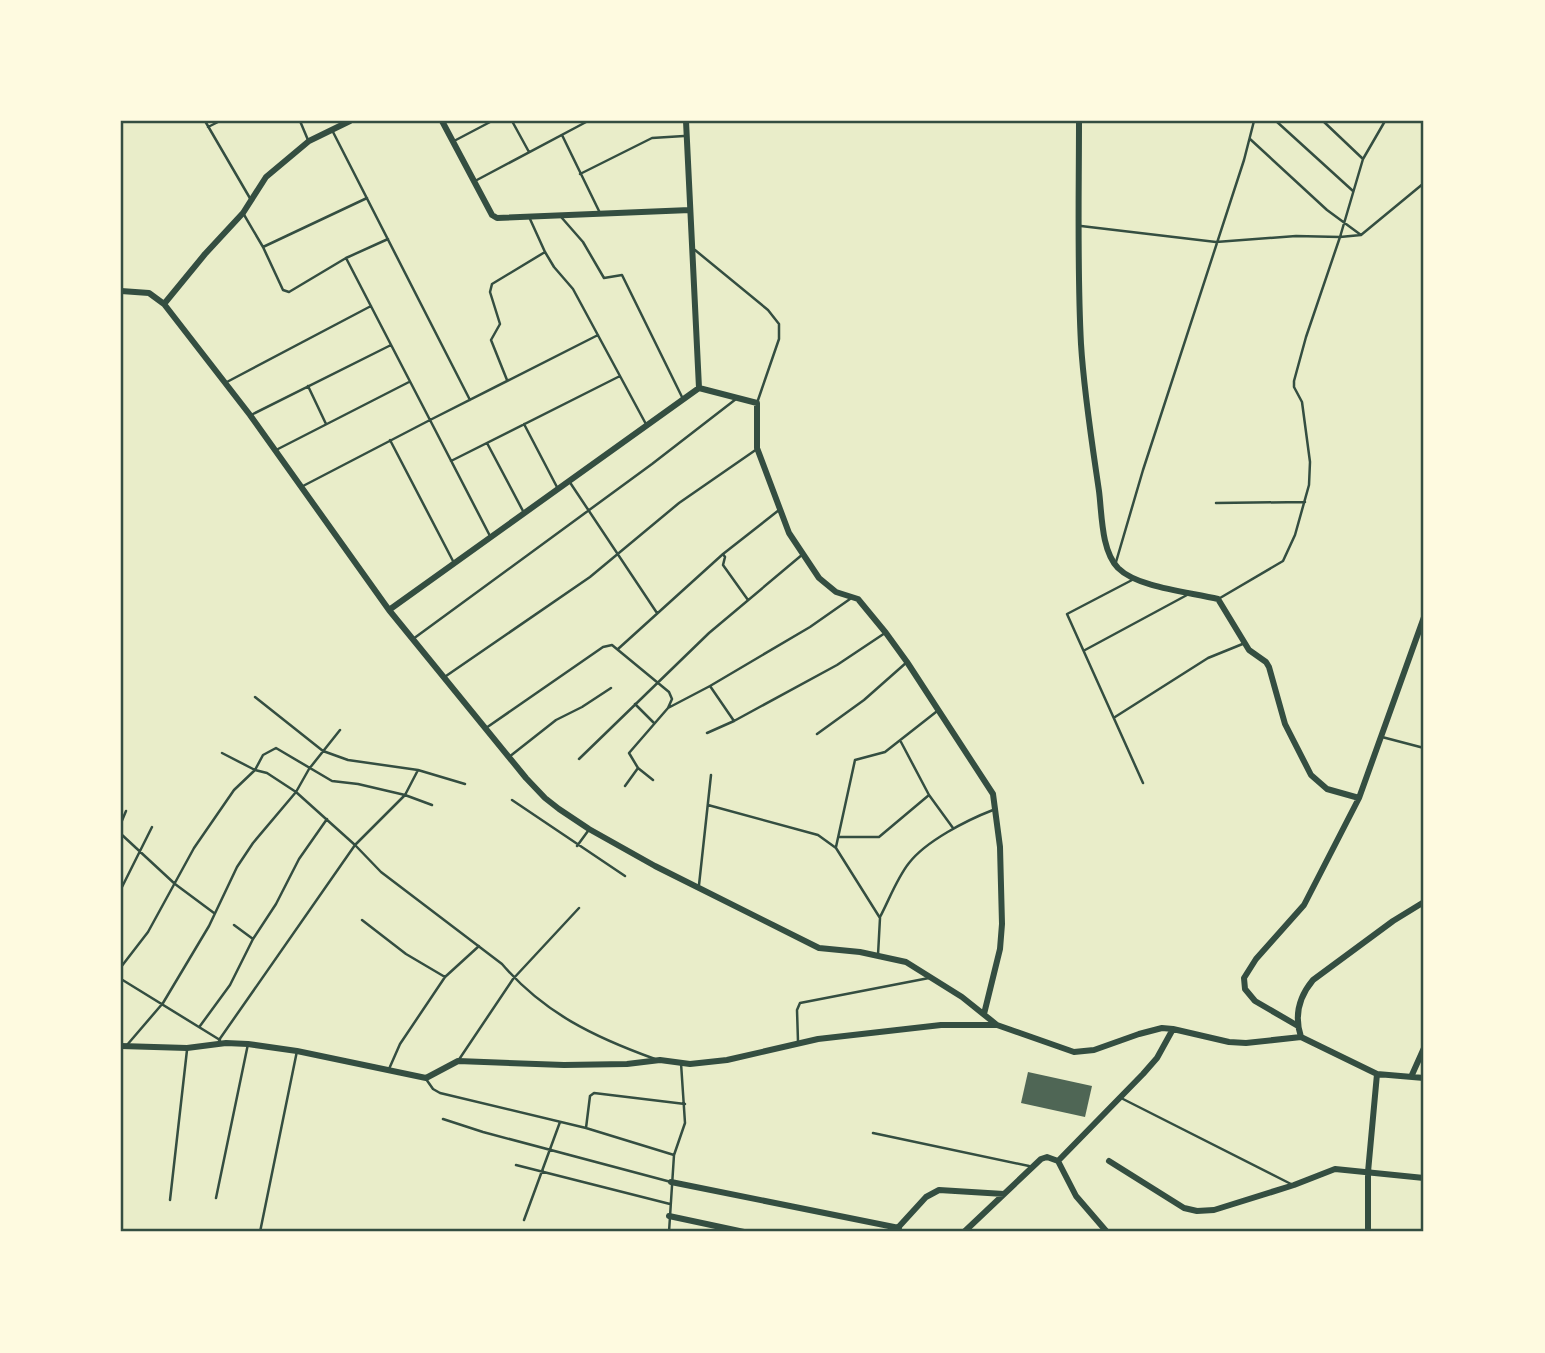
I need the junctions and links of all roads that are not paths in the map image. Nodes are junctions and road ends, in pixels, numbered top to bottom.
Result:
1 (205, 121) edge
2 (220, 121) edge
3 (300, 121) edge
4 (351, 121) edge
5 (442, 121) edge
6 (492, 121) edge
7 (512, 121) edge
8 (588, 121) edge
9 (686, 121) edge
10 (1079, 121) edge
11 (1254, 121) edge
12 (1276, 121) edge
13 (1323, 121) edge
14 (1376, 121) edge
15 (1385, 121) edge
16 (1380, 125) junction
17 (208, 127) junction
18 (332, 130) junction
19 (562, 135) junction
20 (686, 136) junction
21 (1250, 139) junction
22 (309, 141) junction
23 (454, 141) junction
24 (529, 152) junction
25 (1363, 159) junction
26 (580, 173) junction
27 (475, 181) junction
28 (1424, 183) edge
29 (1353, 191) junction
30 (367, 198) junction
31 (251, 200) junction
32 (690, 210) junction
33 (243, 213) junction
34 (600, 213) junction
35 (559, 215) junction
36 (529, 216) junction
37 (1344, 224) junction
38 (1078, 226) junction
39 (1361, 235) junction
40 (1340, 237) junction
41 (388, 239) junction
42 (1216, 242) junction
43 (264, 247) junction
44 (692, 247) junction
45 (545, 252) junction
46 (346, 258) junction
47 (121, 291) edge
48 (164, 304) junction
49 (370, 306) junction
50 (598, 335) junction
51 (391, 345) junction
52 (620, 376) junction
53 (507, 381) junction
54 (410, 382) junction
55 (225, 383) junction
56 (308, 385) junction
57 (699, 388) junction
58 (738, 398) junction
59 (683, 399) junction
60 (470, 400) junction
61 (757, 403) junction
62 (250, 415) junction
63 (430, 420) junction
64 (326, 424) junction
65 (524, 424) junction
66 (647, 426) junction
67 (390, 440) junction
68 (487, 443) junction
69 (757, 448) junction
70 (275, 451) junction
71 (451, 461) junction
72 (569, 481) junction
73 (301, 487) junction
74 (558, 489) junction
75 (1305, 502) junction
76 (1216, 503) dead end
77 (779, 510) junction
78 (589, 511) junction
79 (524, 514) junction
80 (491, 538) junction
81 (723, 554) junction
82 (803, 554) junction
83 (617, 555) junction
84 (454, 564) junction
85 (1115, 565) junction
86 (1134, 579) junction
87 (1190, 593) junction
88 (853, 597) junction
89 (748, 600) junction
90 (1218, 600) junction
91 (389, 610) junction
92 (657, 614) junction
93 (1424, 617) edge
94 (886, 632) junction
95 (413, 639) junction
96 (1245, 643) junction
97 (617, 650) junction
98 (1085, 650) junction
99 (908, 662) junction
100 (443, 678) junction
101 (656, 682) junction
102 (710, 686) junction
103 (611, 688) dead end
104 (255, 697) dead end
105 (635, 704) junction
106 (668, 708) junction
107 (939, 710) junction
108 (1115, 718) junction
109 (734, 722) junction
110 (654, 723) junction
111 (486, 728) junction
112 (340, 730) dead end
113 (707, 733) dead end
114 (817, 734) dead end
115 (1382, 737) junction
116 (900, 740) junction
117 (1424, 748) edge
118 (323, 751) junction
119 (222, 753) dead end
120 (509, 757) junction
121 (579, 759) dead end
122 (638, 768) junction
123 (309, 769) junction
124 (254, 770) junction
125 (418, 770) junction
126 (711, 775) dead end
127 (653, 780) dead end
128 (1143, 783) dead end
129 (465, 784) dead end
130 (625, 786) dead end
131 (296, 792) junction
132 (405, 795) junction
133 (929, 795) junction
134 (1359, 798) junction
135 (512, 800) dead end
136 (432, 804) dead end
137 (708, 805) junction
138 (996, 809) junction
139 (126, 811) dead end
140 (327, 819) junction
141 (121, 823) edge
142 (152, 827) dead end
143 (953, 828) junction
144 (589, 829) junction
145 (121, 834) edge
146 (839, 837) junction
147 (355, 845) junction
148 (577, 846) junction
149 (836, 848) junction
150 (142, 851) junction
151 (625, 876) dead end
152 (175, 884) junction
153 (699, 888) junction
154 (121, 889) edge
155 (1424, 902) edge
156 (579, 908) dead end
157 (215, 913) junction
158 (880, 918) junction
159 (362, 920) dead end
160 (234, 925) dead end
161 (253, 939) junction
162 (479, 946) junction
163 (878, 956) junction
164 (121, 967) edge
165 (445, 977) junction
166 (929, 978) junction
167 (121, 979) edge
168 (513, 979) junction
169 (163, 1003) junction
170 (984, 1014) junction
171 (997, 1025) junction
172 (1297, 1026) junction
173 (200, 1027) junction
174 (1173, 1029) junction
175 (1301, 1037) junction
176 (219, 1040) junction
177 (226, 1043) junction
178 (798, 1043) junction
179 (248, 1044) junction
180 (123, 1047) edge
181 (187, 1048) junction
182 (1424, 1048) edge
183 (297, 1051) junction
184 (660, 1060) junction
185 (458, 1061) junction
186 (681, 1063) junction
187 (388, 1070) junction
188 (1377, 1073) junction
189 (1411, 1077) junction
190 (426, 1078) junction
191 (1424, 1078) edge
192 (1119, 1097) junction
193 (685, 1104) junction
194 (443, 1119) dead end
195 (560, 1122) junction
196 (586, 1128) junction
197 (873, 1133) dead end
198 (550, 1149) junction
199 (674, 1155) junction
200 (1058, 1161) junction
201 (1109, 1161) dead end
202 (516, 1165) dead end
203 (1032, 1167) junction
204 (1368, 1172) junction
205 (541, 1173) junction
206 (1424, 1178) edge
207 (671, 1182) junction
208 (1294, 1185) junction
209 (1004, 1194) junction
210 (216, 1198) dead end
211 (170, 1200) dead end
212 (670, 1204) junction
213 (669, 1216) junction
214 (524, 1220) dead end
215 (896, 1230) edge
216 (260, 1232) edge
217 (669, 1232) edge
218 (744, 1232) edge
219 (964, 1232) edge
220 (1107, 1232) edge
221 (1368, 1232) edge

1 - 17 lane
2 - 17 lane
3 - 22 lane
4 - 18 street
5 - 23 street
6 - 23 lane
7 - 24 lane
8 - 19 lane
9 - 20 street
10 - 38 street
11 - 21 lane
12 - 29 lane
13 - 25 lane
14 - 16 lane
15 - 16 lane
16 - 25 lane
17 - 31 lane
18 - 22 street
18 - 30 lane
19 - 24 lane
19 - 26 lane
20 - 26 lane
20 - 32 street
21 - 37 lane
21 - 42 lane
22 - 31 street
23 - 27 street
24 - 27 lane
25 - 29 lane
26 - 34 lane
27 - 36 street
28 - 39 lane
29 - 37 lane
30 - 41 lane
30 - 43 lane
31 - 33 street
32 - 34 street
32 - 44 street
33 - 43 lane
33 - 48 street
34 - 35 street
35 - 36 street
35 - 59 lane
36 - 45 lane
37 - 39 lane
37 - 40 lane
38 - 42 lane
38 - 85 street
39 - 40 lane
40 - 42 lane
40 - 75 lane
41 - 46 lane
41 - 60 lane
42 - 85 lane
43 - 46 lane
44 - 57 street
44 - 61 lane
45 - 50 lane
45 - 53 lane
46 - 49 lane
47 - 48 street
48 - 55 street
49 - 51 lane
49 - 55 lane
50 - 52 lane
50 - 53 lane
51 - 54 lane
51 - 56 lane
52 - 65 lane
52 - 66 lane
53 - 60 lane
54 - 63 lane
54 - 64 lane
55 - 62 street
56 - 62 lane
56 - 64 lane
57 - 58 street
57 - 59 street
58 - 61 street
58 - 78 lane
59 - 66 street
60 - 63 lane
61 - 69 street
62 - 70 street
63 - 67 lane
63 - 71 lane
64 - 70 lane
65 - 68 lane
65 - 74 lane
66 - 72 street
67 - 73 lane
67 - 84 lane
68 - 71 lane
68 - 79 lane
69 - 77 street
69 - 83 lane
70 - 73 street
71 - 80 lane
72 - 74 street
72 - 78 lane
73 - 91 street
74 - 79 street
75 - 76 lane
75 - 90 lane
77 - 81 lane
77 - 82 street
78 - 83 lane
78 - 95 lane
79 - 80 street
80 - 84 street
81 - 89 lane
81 - 92 lane
82 - 88 street
82 - 89 lane
83 - 92 lane
83 - 100 lane
84 - 91 street
85 - 86 street
86 - 87 street
86 - 98 lane
87 - 90 street
87 - 98 lane
88 - 94 street
88 - 102 lane
89 - 101 lane
90 - 96 street
91 - 95 street
92 - 97 lane
93 - 115 street
94 - 99 street
94 - 109 lane
95 - 100 street
96 - 108 lane
96 - 134 street
97 - 101 lane
97 - 111 lane
98 - 108 lane
99 - 107 street
99 - 114 lane
100 - 111 street
101 - 105 lane
101 - 106 lane
102 - 106 lane
102 - 109 lane
103 - 120 lane
104 - 118 lane
105 - 110 lane
105 - 121 lane
106 - 110 lane
107 - 116 lane
107 - 138 street
108 - 128 lane
109 - 113 lane
110 - 122 lane
111 - 120 street
112 - 118 lane
115 - 117 lane
115 - 134 street
116 - 133 lane
116 - 146 lane
118 - 123 lane
118 - 125 lane
119 - 124 lane
120 - 144 street
122 - 127 lane
122 - 130 lane
123 - 124 lane
123 - 131 lane
123 - 132 lane
124 - 131 lane
124 - 152 lane
125 - 129 lane
125 - 132 lane
126 - 137 lane
131 - 140 lane
131 - 157 lane
132 - 136 lane
132 - 147 lane
133 - 143 lane
133 - 146 lane
134 - 172 street
135 - 148 lane
137 - 149 lane
137 - 153 lane
138 - 143 lane
138 - 170 street
139 - 141 lane
140 - 147 lane
140 - 161 lane
142 - 150 lane
143 - 158 lane
144 - 148 lane
144 - 153 street
145 - 150 lane
146 - 149 lane
147 - 162 lane
147 - 176 lane
148 - 151 lane
149 - 158 lane
150 - 152 lane
150 - 154 lane
152 - 157 lane
152 - 164 lane
153 - 163 street
155 - 172 street
156 - 168 lane
157 - 169 lane
158 - 163 lane
159 - 165 lane
160 - 161 lane
161 - 173 lane
162 - 165 lane
162 - 168 lane
163 - 166 street
165 - 187 lane
166 - 170 street
166 - 178 lane
167 - 169 lane
168 - 184 lane
168 - 185 lane
169 - 173 lane
169 - 180 lane
170 - 171 street
171 - 174 street
171 - 178 street
172 - 175 street
173 - 176 lane
174 - 175 street
174 - 192 street
175 - 188 street
176 - 177 lane
177 - 179 street
177 - 181 street
178 - 186 street
179 - 183 street
179 - 210 lane
180 - 181 street
181 - 211 lane
182 - 189 street
183 - 187 street
183 - 216 lane
184 - 185 street
184 - 186 street
185 - 190 street
186 - 193 lane
187 - 190 street
188 - 189 street
188 - 204 street
189 - 191 street
190 - 195 lane
192 - 200 street
192 - 208 lane
193 - 196 lane
193 - 199 lane
194 - 198 lane
195 - 196 lane
195 - 198 lane
196 - 199 lane
197 - 203 lane
198 - 205 lane
198 - 207 lane
199 - 207 lane
200 - 203 street
200 - 220 street
201 - 208 street
202 - 205 lane
203 - 209 street
204 - 206 street
204 - 208 street
204 - 221 street
205 - 212 lane
205 - 214 lane
207 - 212 lane
207 - 215 street
209 - 215 street
209 - 219 street
212 - 213 lane
213 - 217 lane
213 - 218 street

